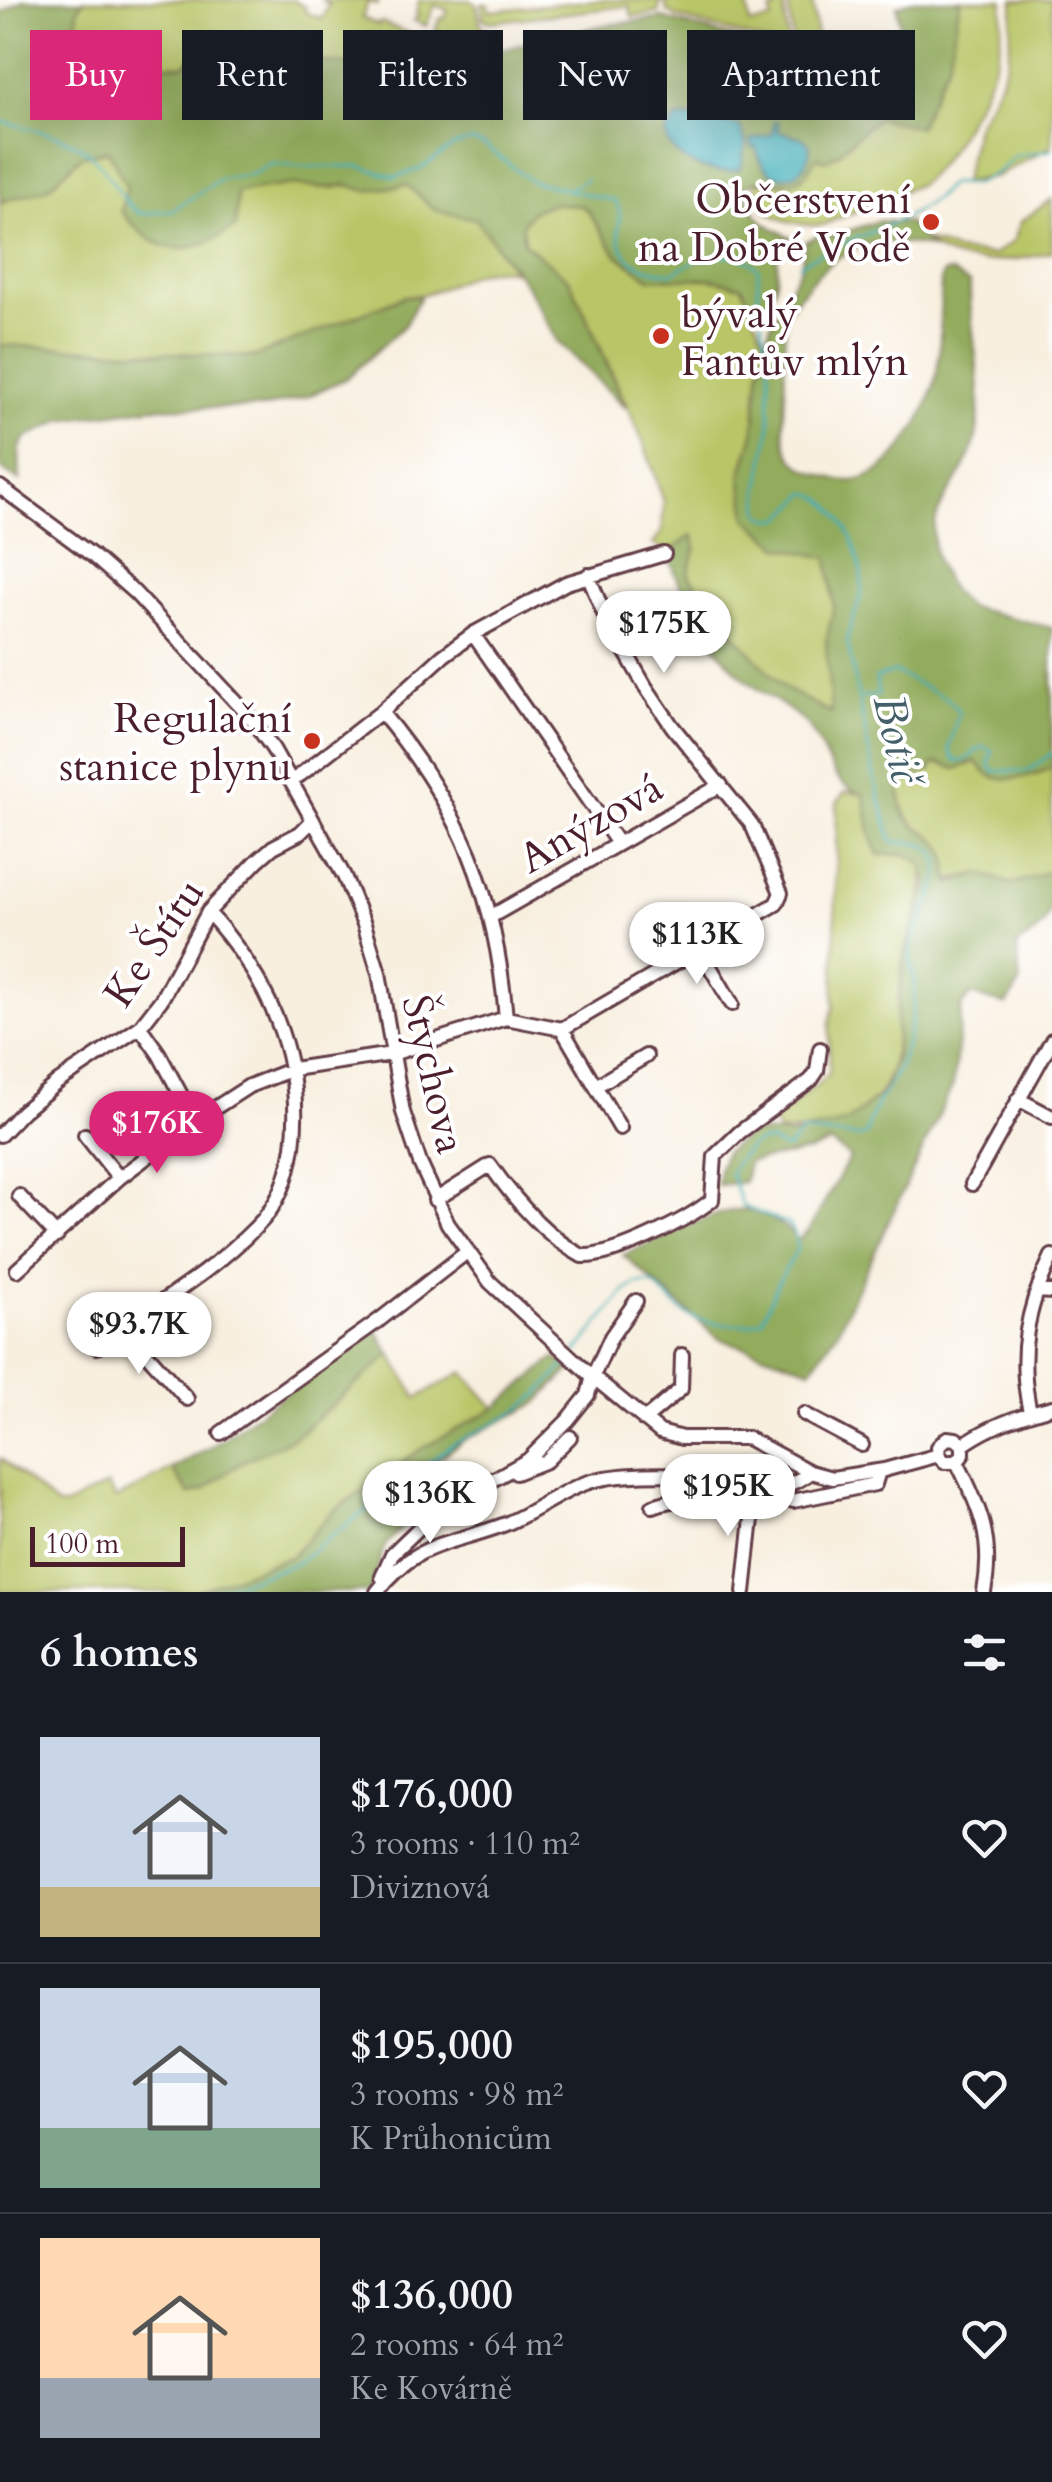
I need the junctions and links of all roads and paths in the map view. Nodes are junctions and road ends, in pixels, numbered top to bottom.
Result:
1 (0, 487) edge
2 (664, 554) dead end
3 (588, 575) junction
4 (473, 634) junction
5 (381, 712) junction
6 (291, 782) junction
7 (721, 786) junction
8 (311, 822) junction
9 (618, 842) junction
10 (208, 912) junction
11 (492, 916) junction
12 (698, 948) junction
13 (732, 1004) dead end
14 (506, 1018) junction
15 (140, 1028) junction
16 (562, 1029) junction
17 (1052, 1040) edge
18 (820, 1049) dead end
19 (392, 1054) junction
20 (646, 1056) dead end
21 (293, 1070) junction
22 (596, 1086) junction
23 (1018, 1099) junction
24 (1052, 1116) edge
25 (195, 1121) junction
26 (620, 1128) dead end
27 (0, 1135) edge
28 (85, 1135) dead end
29 (119, 1178) junction
30 (972, 1184) dead end
31 (19, 1196) dead end
32 (435, 1200) junction
33 (57, 1236) junction
34 (467, 1252) junction
35 (1052, 1256) edge
36 (17, 1270) dead end
37 (1036, 1291) junction
38 (1052, 1292) edge
39 (636, 1301) dead end
40 (124, 1327) junction
41 (96, 1347) dead end
42 (682, 1355) dead end
43 (590, 1373) junction
44 (187, 1399) dead end
45 (1051, 1410) edge
46 (1030, 1412) junction
47 (804, 1414) dead end
48 (644, 1420) junction
49 (220, 1433) dead end
50 (570, 1436) dead end
51 (862, 1445) dead end
52 (962, 1445) junction
53 (938, 1455) junction
54 (957, 1462) junction
55 (880, 1471) junction
56 (810, 1472) junction
57 (504, 1473) junction
58 (774, 1487) junction
59 (755, 1492) junction
60 (793, 1501) dead end
61 (652, 1506) dead end
62 (376, 1592) edge
63 (744, 1592) edge
64 (984, 1592) edge

1 - 6 street, Štychova
2 - 3 street
3 - 4 street
3 - 7 street
4 - 5 street
4 - 9 street
5 - 6 street
5 - 11 street
6 - 8 street, Štychova
7 - 9 street, Anýzová
7 - 12 street
8 - 10 street, Ke Štítu
8 - 19 street, Štychova
9 - 11 street, Anýzová
10 - 15 street, Ke Štítu
10 - 21 street
11 - 14 street
12 - 13 street
12 - 16 street
14 - 16 street
14 - 19 street
15 - 25 street
15 - 27 street, Ke Štítu
16 - 22 street
17 - 23 street
18 - 32 street
19 - 21 street
19 - 32 street, Štychova
20 - 22 street
21 - 25 street
21 - 40 street
22 - 26 street
23 - 24 street
23 - 30 street
25 - 29 street
28 - 29 street
29 - 33 street
31 - 33 street
32 - 34 street, Štychova
33 - 36 street
34 - 43 street, Štychova
34 - 49 street
35 - 37 street
37 - 38 street
37 - 46 street
39 - 43 street
40 - 41 street
40 - 44 street
42 - 48 street
43 - 48 street, Štychova
43 - 57 street
45 - 46 street, Štychova
46 - 52 street, Štychova
47 - 51 street
48 - 56 street, Štychova
50 - 57 street
52 - 53 street, Štychova
52 - 54 street
53 - 54 street
53 - 55 street, Štychova
54 - 64 street
55 - 56 street, Štychova
55 - 60 street
56 - 58 street
57 - 62 street
58 - 59 street
58 - 62 street
59 - 61 street
59 - 63 street

